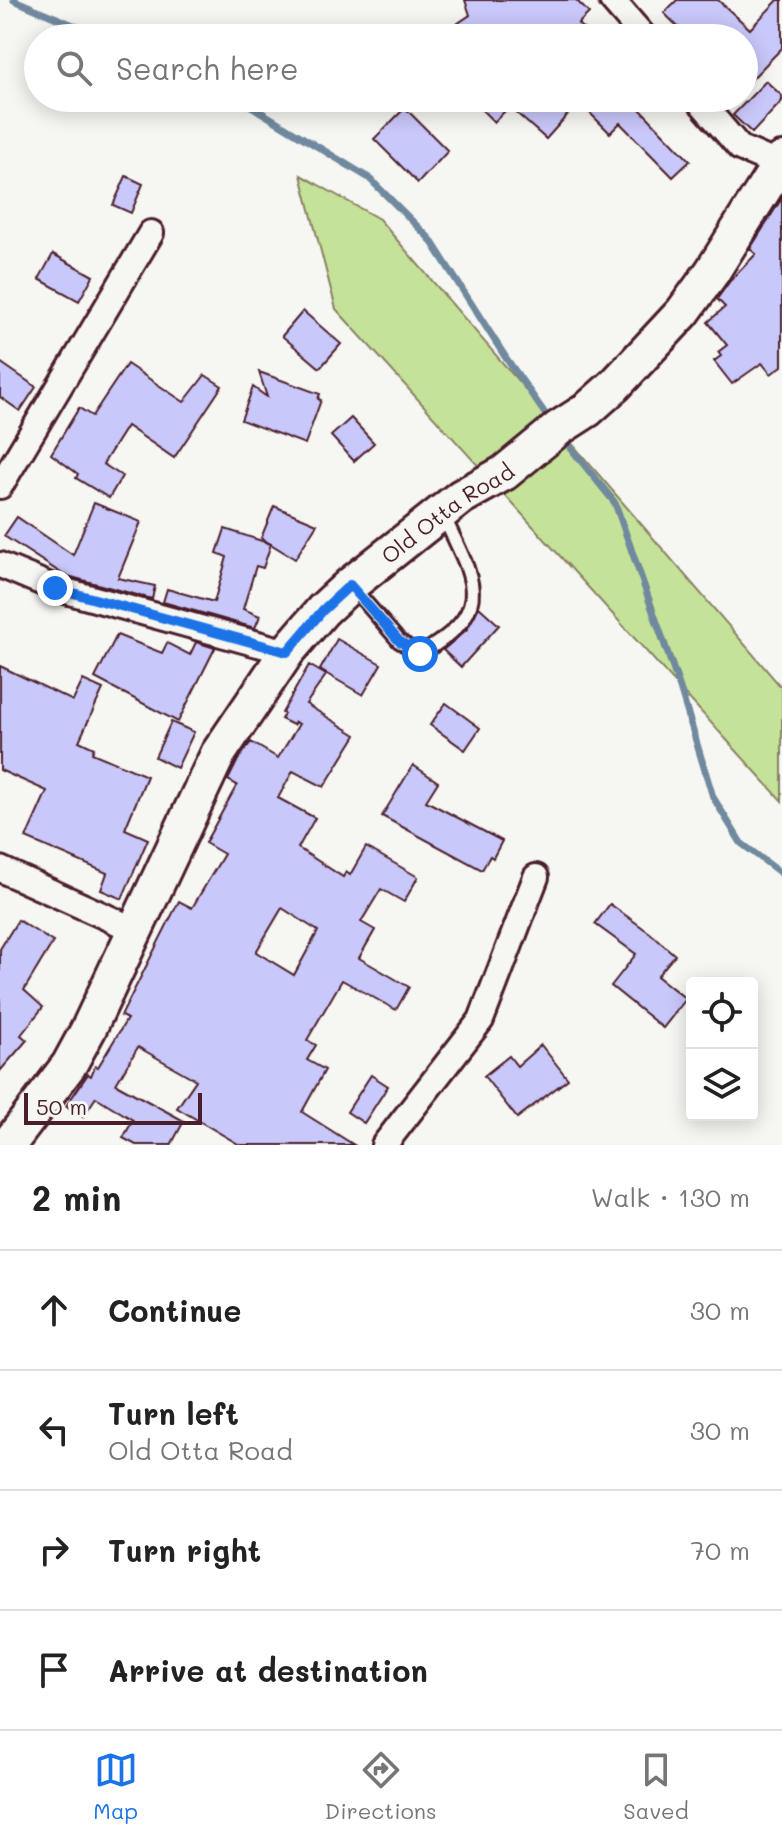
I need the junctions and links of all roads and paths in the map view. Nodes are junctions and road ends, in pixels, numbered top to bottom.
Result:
1 (612, 0) edge
2 (633, 24) edge
3 (709, 112) edge
4 (781, 163) edge
5 (151, 233) dead end
6 (0, 486) edge
7 (441, 512) junction
8 (0, 565) edge
9 (350, 585) junction
10 (287, 652) junction
11 (0, 869) edge
12 (536, 877) dead end
13 (135, 930) junction
14 (8, 1145) edge
15 (384, 1145) edge

1 - 2 street
3 - 4 street
4 - 7 street, Old Otta Road
5 - 6 street
7 - 9 street, Old Otta Road
7 - 9 lane
8 - 10 street
9 - 10 street, Old Otta Road
10 - 13 street, Old Otta Road
11 - 13 street
12 - 15 street
13 - 14 street, Old Otta Road

